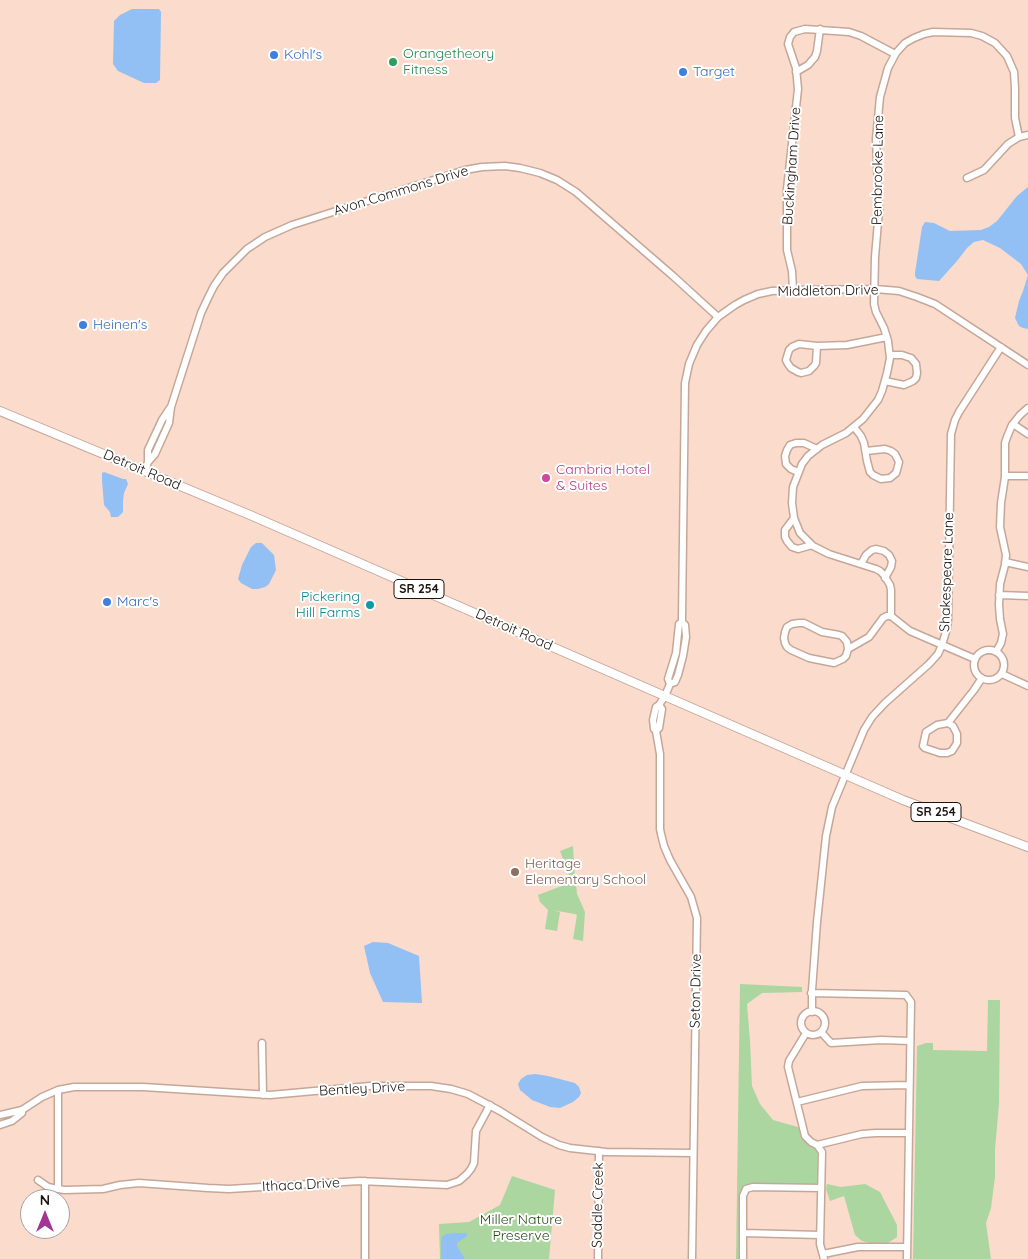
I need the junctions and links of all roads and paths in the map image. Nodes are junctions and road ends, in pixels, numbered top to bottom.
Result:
1 (820, 30) junction
2 (894, 54) junction
3 (796, 72) junction
4 (1028, 135) edge
5 (1019, 137) junction
6 (967, 178) dead end
7 (793, 290) junction
8 (874, 290) junction
9 (718, 317) junction
10 (887, 337) junction
11 (817, 346) junction
12 (1001, 347) junction
13 (890, 355) junction
14 (1028, 365) edge
15 (885, 382) junction
16 (1028, 408) edge
17 (0, 411) edge
18 (1013, 424) junction
19 (854, 427) junction
20 (1028, 434) edge
21 (817, 449) junction
22 (866, 451) junction
23 (145, 471) junction
24 (798, 472) junction
25 (1005, 476) junction
26 (1028, 476) edge
27 (794, 518) junction
28 (812, 545) junction
29 (1005, 562) junction
30 (861, 564) junction
31 (1028, 567) edge
32 (885, 578) junction
33 (999, 595) junction
34 (1028, 596) edge
35 (891, 616) junction
36 (942, 645) junction
37 (848, 649) junction
38 (996, 652) junction
39 (976, 659) junction
40 (1002, 674) junction
41 (982, 678) junction
42 (1028, 686) edge
43 (665, 696) junction
44 (948, 723) junction
45 (846, 775) junction
46 (1028, 847) edge
47 (812, 993) junction
48 (812, 1012) junction
49 (821, 1032) junction
50 (806, 1033) junction
51 (910, 1040) junction
52 (262, 1043) dead end
53 (910, 1085) junction
54 (58, 1090) junction
55 (263, 1095) junction
56 (797, 1102) junction
57 (490, 1105) junction
58 (22, 1110) junction
59 (0, 1115) edge
60 (0, 1125) edge
61 (909, 1132) junction
62 (818, 1145) junction
63 (599, 1151) junction
64 (693, 1153) junction
65 (38, 1180) dead end
66 (365, 1181) junction
67 (821, 1188) junction
68 (58, 1189) joint
69 (70, 1189) edge
70 (744, 1233) junction
71 (820, 1235) junction
72 (907, 1247) junction
73 (823, 1256) edge
74 (365, 1259) edge
75 (598, 1259) edge
76 (692, 1259) edge
77 (743, 1259) edge
78 (907, 1259) edge

1 - 2 street, Buckingham Drive
1 - 3 street
1 - 3 street, Buckingham Drive
2 - 5 street
2 - 8 street, Pembrooke Lane
3 - 7 street, Buckingham Drive
4 - 5 street
5 - 6 street
7 - 8 street, Middleton Drive
7 - 9 street, Middleton Drive
8 - 10 street, Pembrooke Lane
8 - 12 street, Middleton Drive
9 - 23 street, Avon Commons Drive
9 - 43 street, Middleton Drive
10 - 11 street
10 - 13 street, Pembrooke Lane
11 - 11 street
12 - 14 street, Middleton Drive
12 - 36 street, Shakespeare Lane
13 - 15 street
13 - 15 street
15 - 19 street
16 - 18 street
17 - 23 main road, Detroit Road / SR 254
18 - 20 street
18 - 25 street
19 - 21 street
19 - 22 street
21 - 24 street
21 - 24 street
22 - 22 street
23 - 43 main road, Detroit Road / SR 254
24 - 27 street
25 - 26 street
25 - 29 street
27 - 28 street
27 - 28 street
28 - 30 street
29 - 31 street
29 - 33 street
30 - 32 street
30 - 32 street
32 - 35 street
33 - 34 street
33 - 38 street
35 - 36 street
35 - 37 street
36 - 39 street
36 - 45 street, Shakespeare Lane
37 - 37 street
38 - 39 street
38 - 40 street
39 - 41 street
40 - 41 street
40 - 42 street
41 - 44 street
43 - 45 main road, Detroit Road / SR 254
43 - 64 street, Seton Drive
44 - 44 street
45 - 46 main road, Detroit Road / SR 254
45 - 47 street, Shakespeare Lane
47 - 48 street, Shakespeare Lane
47 - 51 street
48 - 49 street
48 - 50 street, Shakespeare Lane
49 - 50 street
49 - 51 street
50 - 56 street
51 - 53 street
52 - 55 street
53 - 56 street
53 - 61 street
54 - 55 street, Bentley Drive
54 - 58 street, Bentley Drive
54 - 68 street
55 - 57 street, Bentley Drive
56 - 62 street
57 - 63 street, Bentley Drive
57 - 66 street, Ithaca Drive
58 - 59 street, Bentley Drive
58 - 60 street, Bentley Drive
61 - 62 street
61 - 72 street
62 - 67 street
63 - 64 street, Bentley Drive
63 - 75 street, Saddle Creek
64 - 76 street, Seton Drive
65 - 68 street, Ithaca Drive
66 - 69 street, Ithaca Drive
66 - 74 street
67 - 70 street
67 - 71 street
70 - 71 street
70 - 77 street
71 - 73 street
72 - 73 street
72 - 78 street

